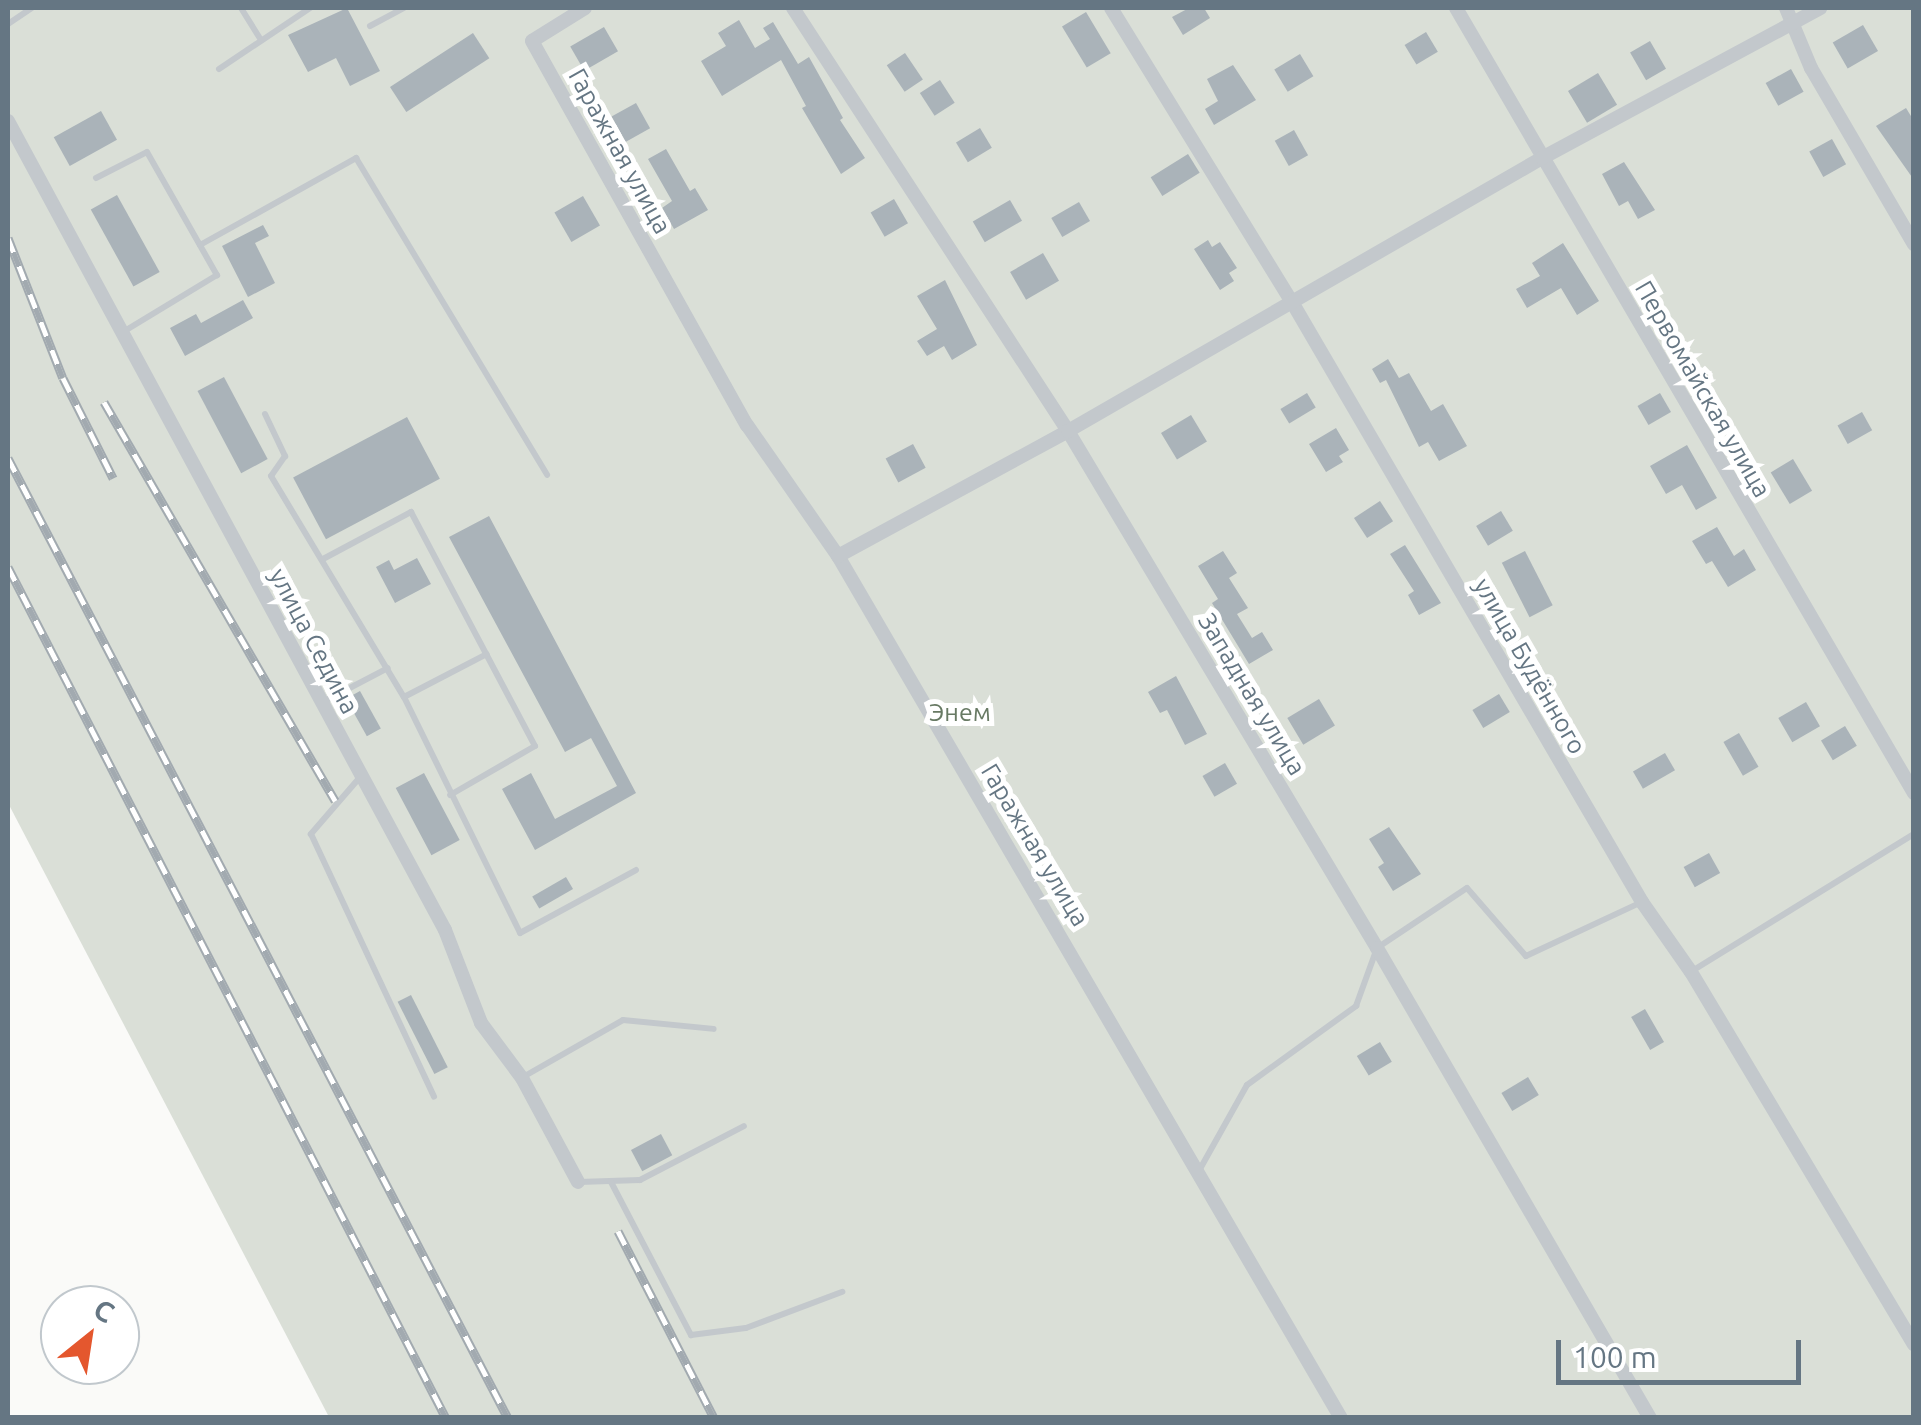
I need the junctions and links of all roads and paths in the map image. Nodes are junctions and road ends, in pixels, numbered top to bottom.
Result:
1 (32, 8) edge
2 (242, 8) edge
3 (310, 8) edge
4 (404, 8) edge
5 (584, 8) edge
6 (793, 8) edge
7 (1111, 8) edge
8 (1456, 8) edge
9 (1786, 8) edge
10 (1820, 8) edge
11 (1795, 22) junction
12 (8, 24) edge
13 (370, 26) dead end
14 (261, 40) junction
15 (220, 68) dead end
16 (8, 122) edge
17 (1542, 158) junction
18 (96, 178) dead end
19 (1914, 244) edge
20 (200, 245) junction
21 (1292, 302) junction
22 (122, 332) junction
23 (265, 414) dead end
24 (1068, 431) junction
25 (547, 474) dead end
26 (838, 556) junction
27 (323, 559) junction
28 (487, 654) junction
29 (388, 668) junction
30 (404, 696) junction
31 (322, 703) junction
32 (361, 776) junction
33 (1914, 793) edge
34 (450, 795) junction
35 (1914, 834) edge
36 (636, 870) dead end
37 (1642, 902) junction
38 (1377, 948) junction
39 (1690, 972) junction
40 (714, 1029) dead end
41 (522, 1078) junction
42 (434, 1097) dead end
43 (744, 1126) dead end
44 (1200, 1169) junction
45 (578, 1182) joint
46 (611, 1182) junction
47 (842, 1292) dead end
48 (1914, 1344) edge
49 (1342, 1418) edge
50 (1650, 1418) edge

1 - 12 lane
2 - 14 lane
3 - 14 lane
4 - 13 lane
5 - 26 street, Гаражная улица
6 - 24 street, Западная улица
7 - 21 street, улица Будённого
8 - 17 street, Первомайская улица
9 - 11 street
10 - 11 street
11 - 17 street
11 - 19 street
14 - 15 lane
16 - 22 street, улица Седина
17 - 21 street
17 - 33 street, Первомайская улица
18 - 20 lane
20 - 22 lane
20 - 25 lane
21 - 24 street
21 - 37 street, улица Будённого
22 - 31 street, улица Седина
23 - 27 lane
24 - 26 street
24 - 38 street, Западная улица
26 - 44 street, Гаражная улица
27 - 28 lane
27 - 29 lane
28 - 30 lane
28 - 34 lane
29 - 30 lane
29 - 31 lane
30 - 34 lane
31 - 32 street, улица Седина
32 - 41 street, улица Седина
32 - 42 lane
34 - 36 lane
35 - 39 lane
37 - 38 lane
37 - 39 street, улица Будённого
38 - 44 lane
38 - 50 street, Западная улица
39 - 48 street, улица Будённого
40 - 41 lane
41 - 45 street, улица Седина
43 - 46 lane
44 - 49 street, Гаражная улица
45 - 46 lane
46 - 47 lane

